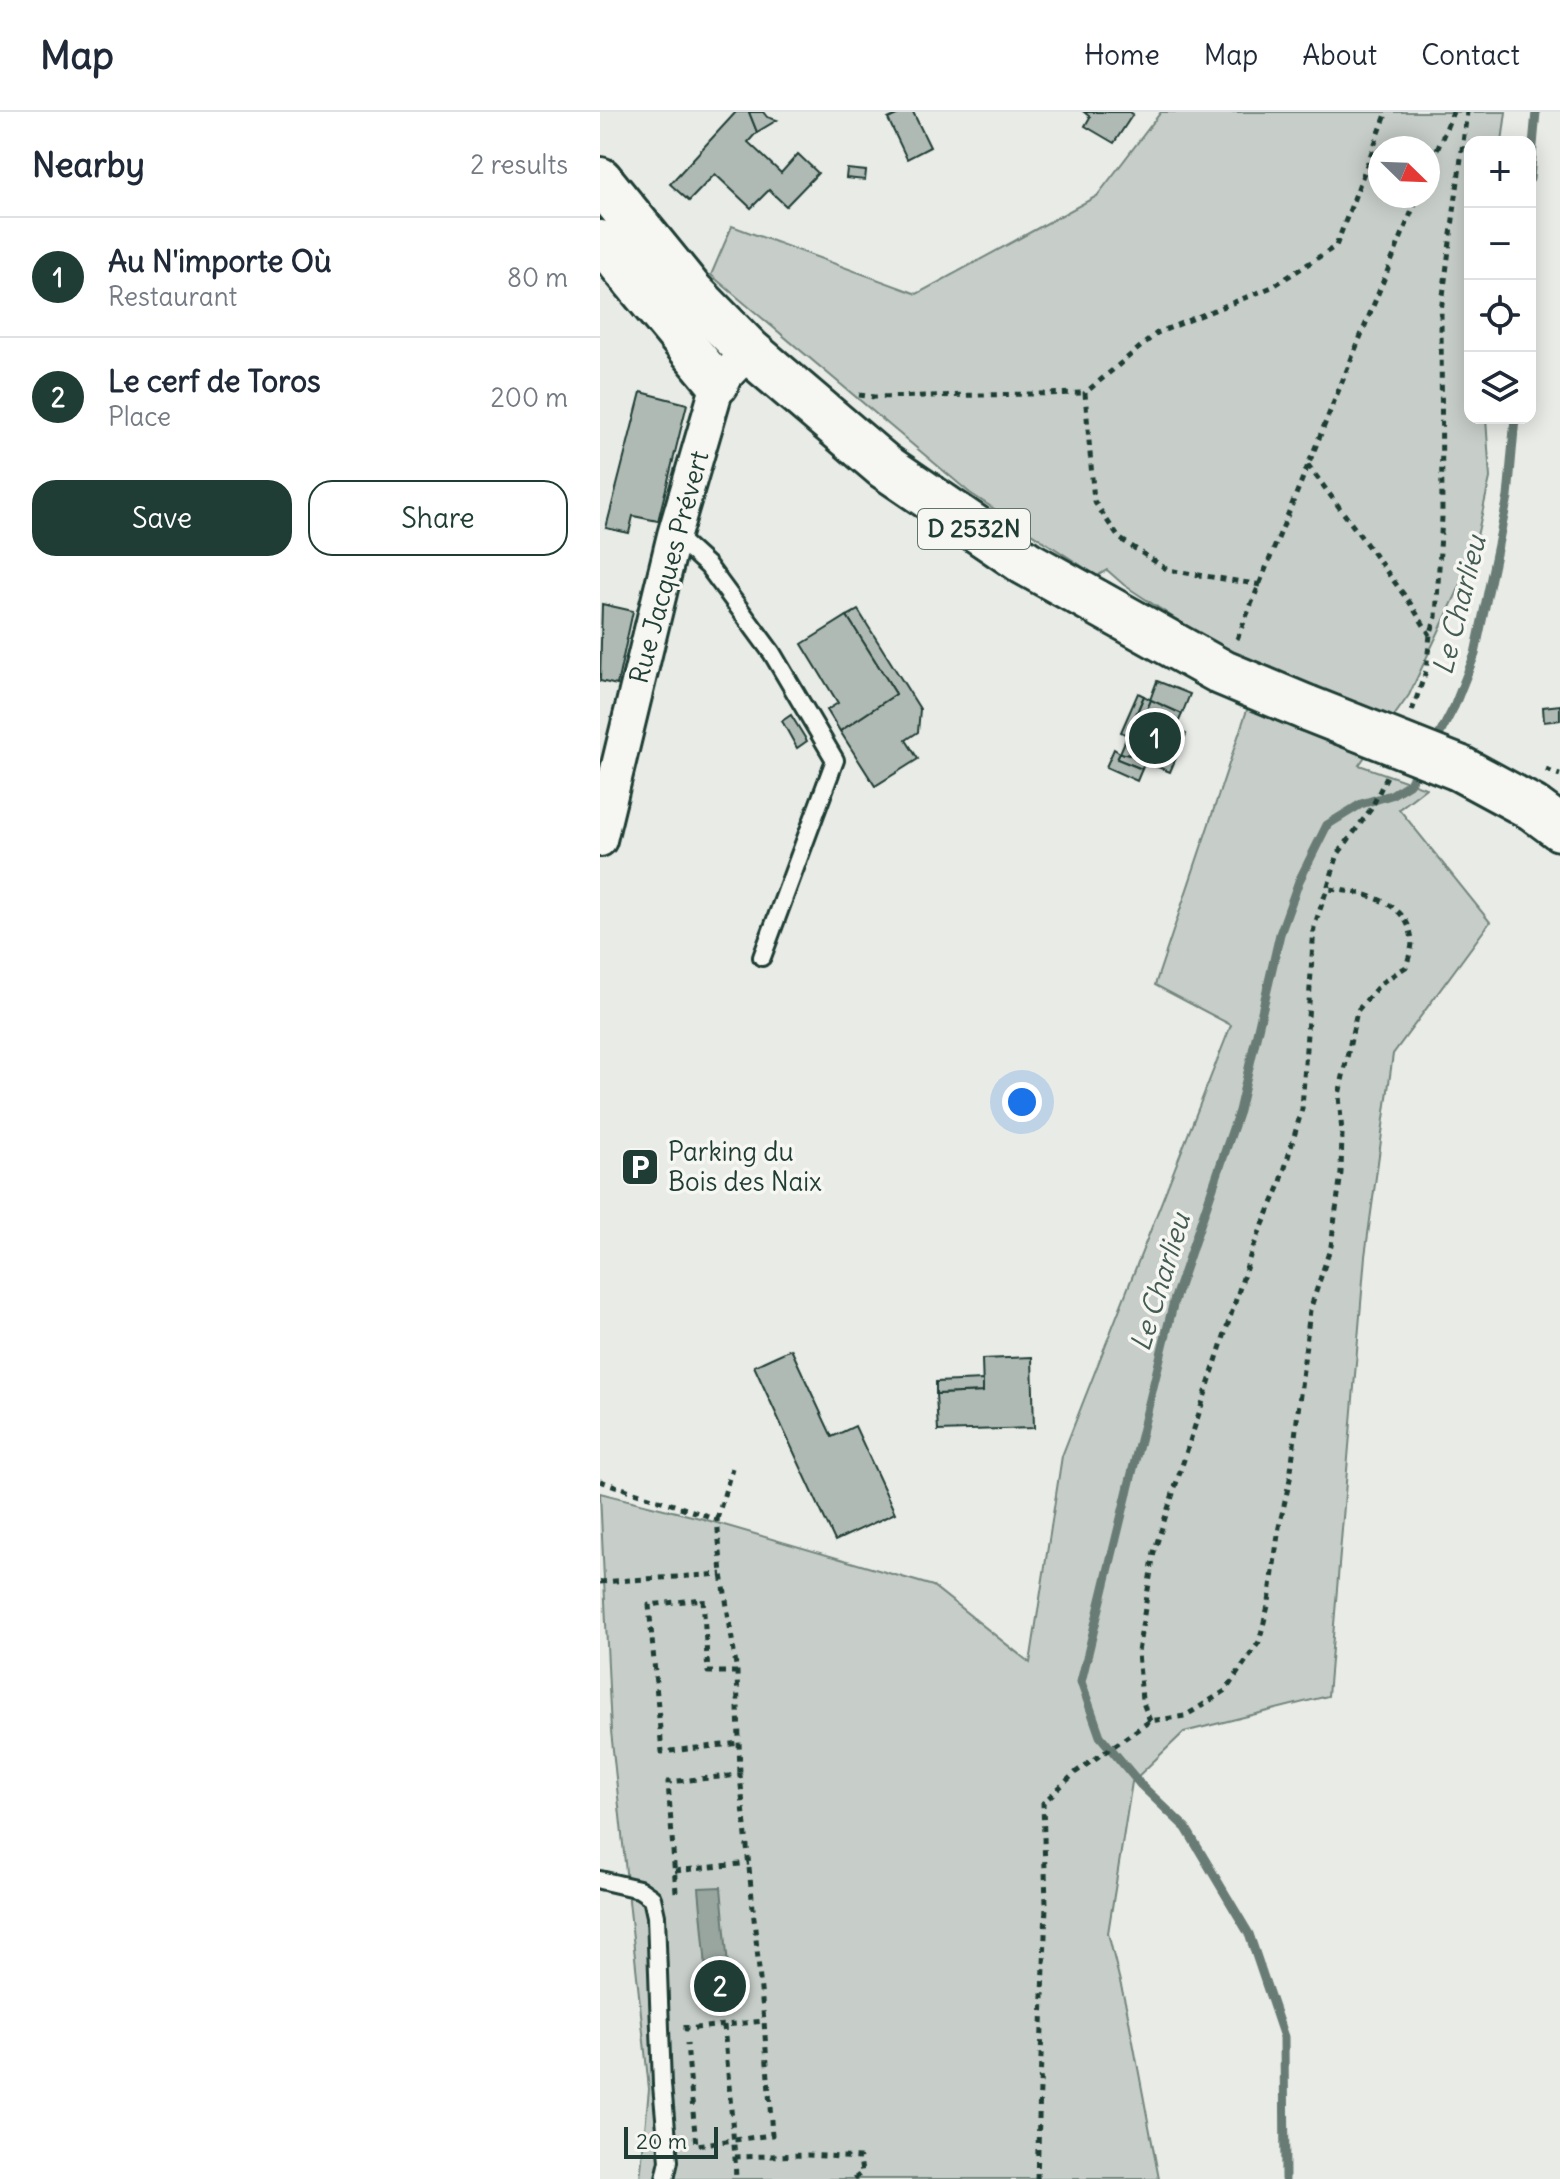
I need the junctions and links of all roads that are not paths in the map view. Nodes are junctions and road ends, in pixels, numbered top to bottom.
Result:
1 (600, 180) edge
2 (600, 241) edge
3 (749, 351) junction
4 (718, 384) junction
5 (674, 535) junction
6 (1459, 768) junction
7 (1560, 798) edge
8 (1560, 828) edge
9 (600, 840) edge
10 (762, 957) dead end
11 (600, 1880) edge
12 (665, 2179) edge

1 - 3 main road, D 2532N
2 - 4 street
3 - 4 street, Rue Jacques Prévert
3 - 6 main road, D 2532N, bridge
4 - 5 street, Rue Jacques Prévert
5 - 9 street, Rue Jacques Prévert
5 - 10 lane
6 - 7 main road, D 2532N
6 - 8 main road, D 2532N
11 - 12 lane

